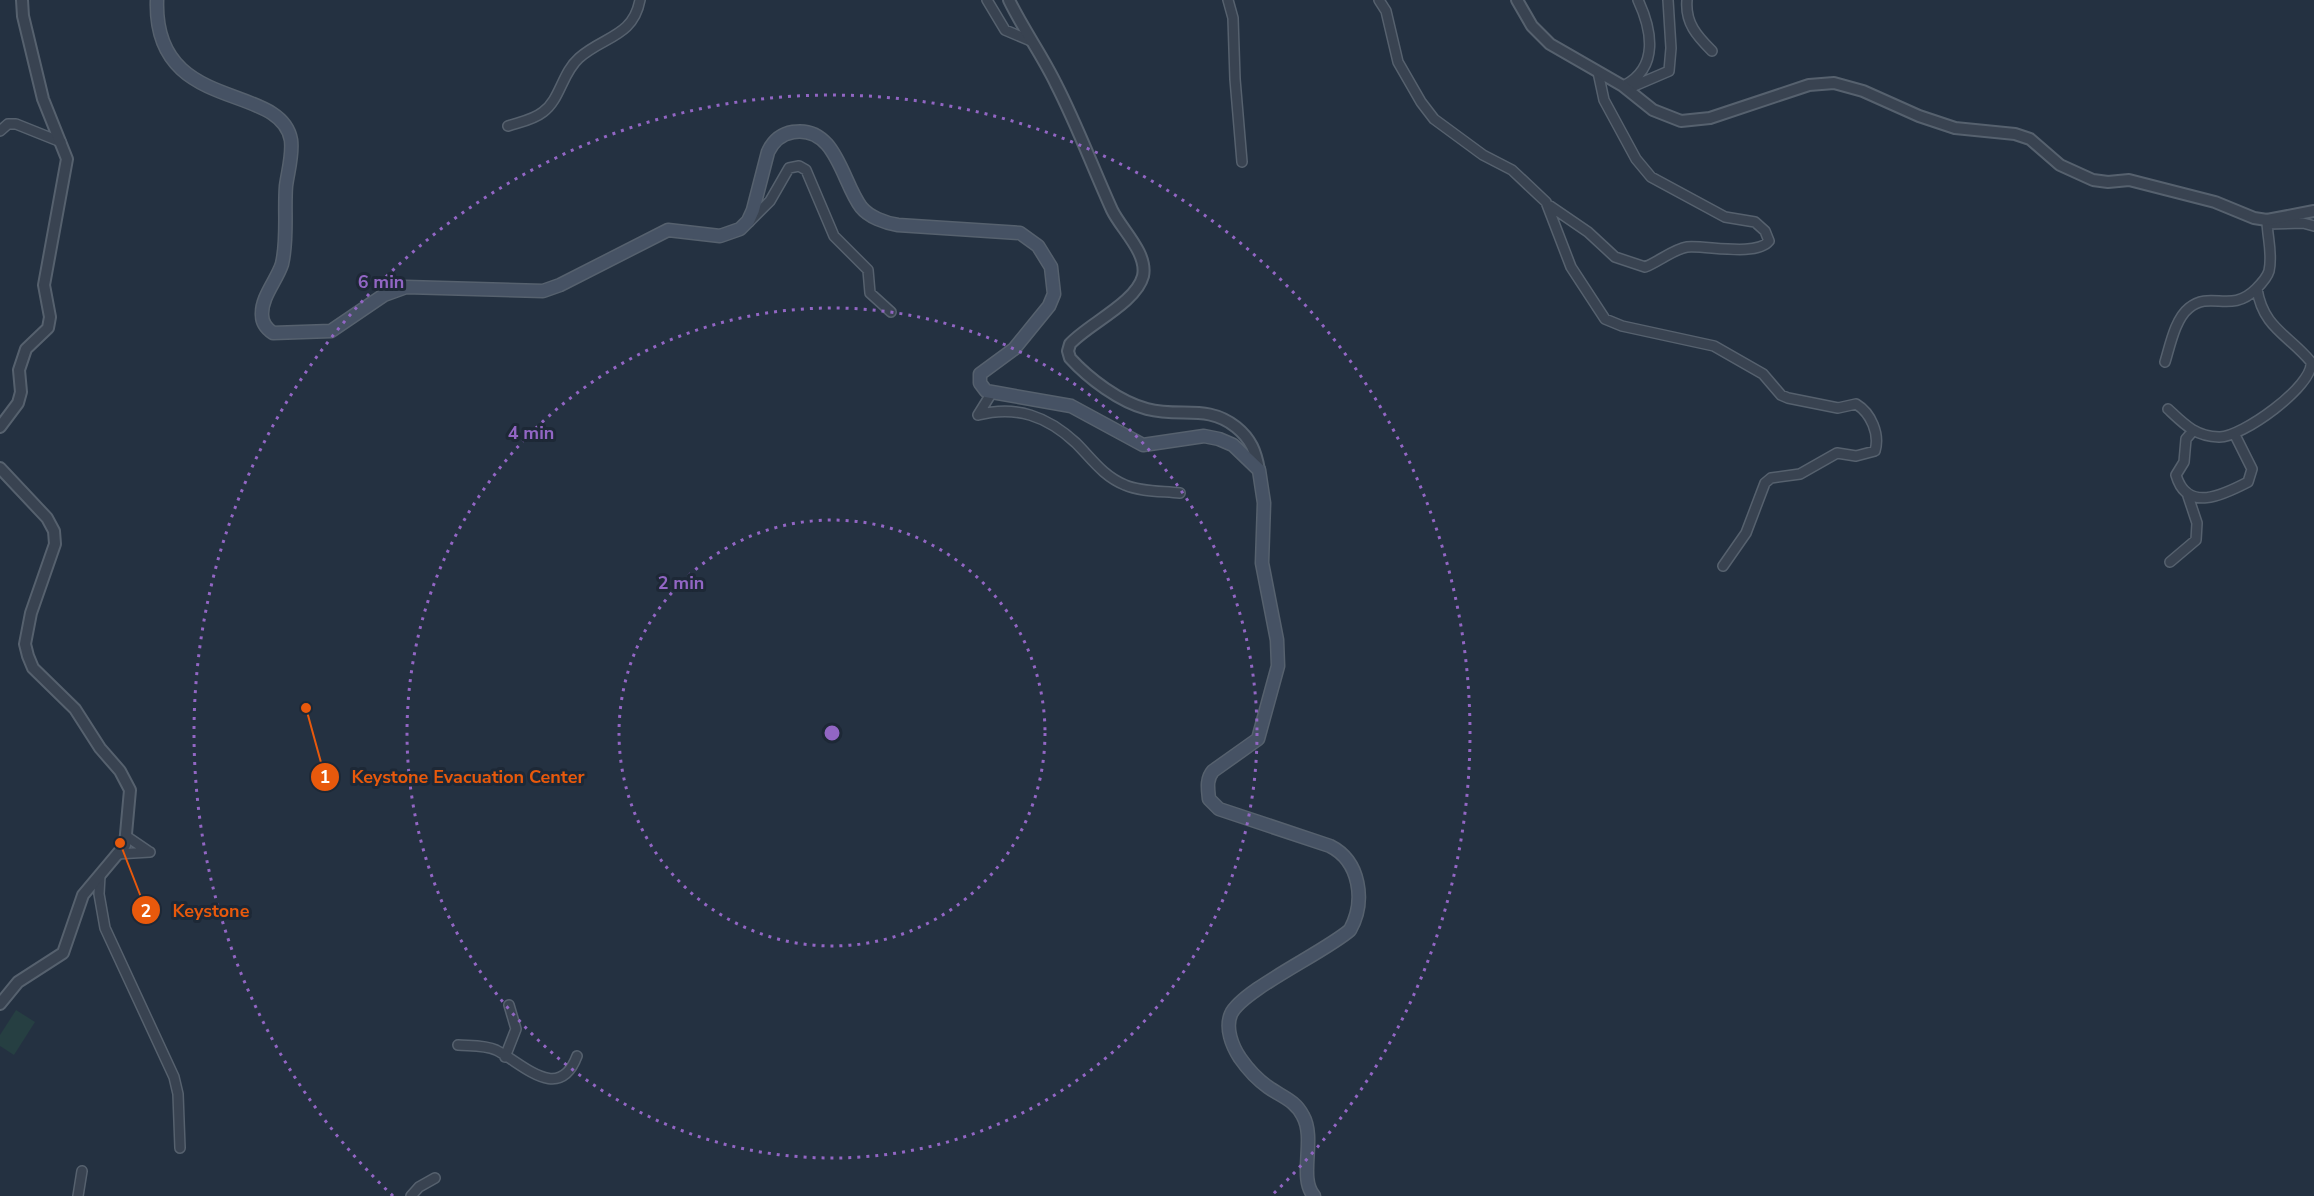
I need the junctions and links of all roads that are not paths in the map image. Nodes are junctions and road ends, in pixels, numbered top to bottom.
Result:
1 (22, 0) edge
2 (158, 0) edge
3 (640, 0) edge
4 (987, 0) edge
5 (1009, 0) edge
6 (1228, 0) edge
7 (1378, 0) edge
8 (1517, 0) edge
9 (1638, 0) edge
10 (1668, 0) edge
11 (1688, 0) edge
12 (1031, 41) junction
13 (1712, 51) dead end
14 (1598, 72) junction
15 (1625, 88) junction
16 (508, 126) dead end
17 (0, 131) edge
18 (61, 142) junction
19 (1242, 162) dead end
20 (1546, 201) junction
21 (2314, 211) edge
22 (2267, 222) junction
23 (745, 226) junction
24 (2314, 226) edge
25 (2257, 289) junction
26 (891, 312) dead end
27 (2165, 362) dead end
28 (991, 394) junction
29 (2168, 409) dead end
30 (0, 427) edge
31 (2192, 432) junction
32 (2235, 435) junction
33 (0, 468) edge
34 (1259, 471) junction
35 (1180, 493) dead end
36 (2188, 496) junction
37 (2170, 562) dead end
38 (1723, 566) dead end
39 (126, 836) junction
40 (117, 854) junction
41 (100, 875) junction
42 (0, 1004) edge
43 (508, 1005) dead end
44 (458, 1045) dead end
45 (577, 1056) dead end
46 (505, 1057) junction
47 (180, 1148) dead end
48 (82, 1171) dead end
49 (435, 1178) dead end
50 (78, 1196) edge
51 (411, 1196) edge
52 (1314, 1196) edge

1 - 18 street
2 - 23 main road
3 - 16 street
4 - 12 street
5 - 12 street
6 - 19 street
7 - 20 street
8 - 14 street
9 - 15 street
10 - 15 street
11 - 13 street
12 - 34 street
14 - 15 street
14 - 20 street
15 - 22 street
17 - 18 street
18 - 30 street
20 - 38 street
21 - 22 street
22 - 24 street
22 - 25 street
23 - 26 street
23 - 28 main road
25 - 27 street
25 - 32 street
28 - 34 main road
28 - 35 street
29 - 31 street
31 - 32 street
31 - 36 street
32 - 36 street
33 - 39 street
34 - 52 main road
36 - 37 street
39 - 40 street
39 - 40 street
40 - 41 street
41 - 42 street
41 - 47 street
43 - 46 street
44 - 46 street
45 - 46 street
48 - 50 street
49 - 51 street

